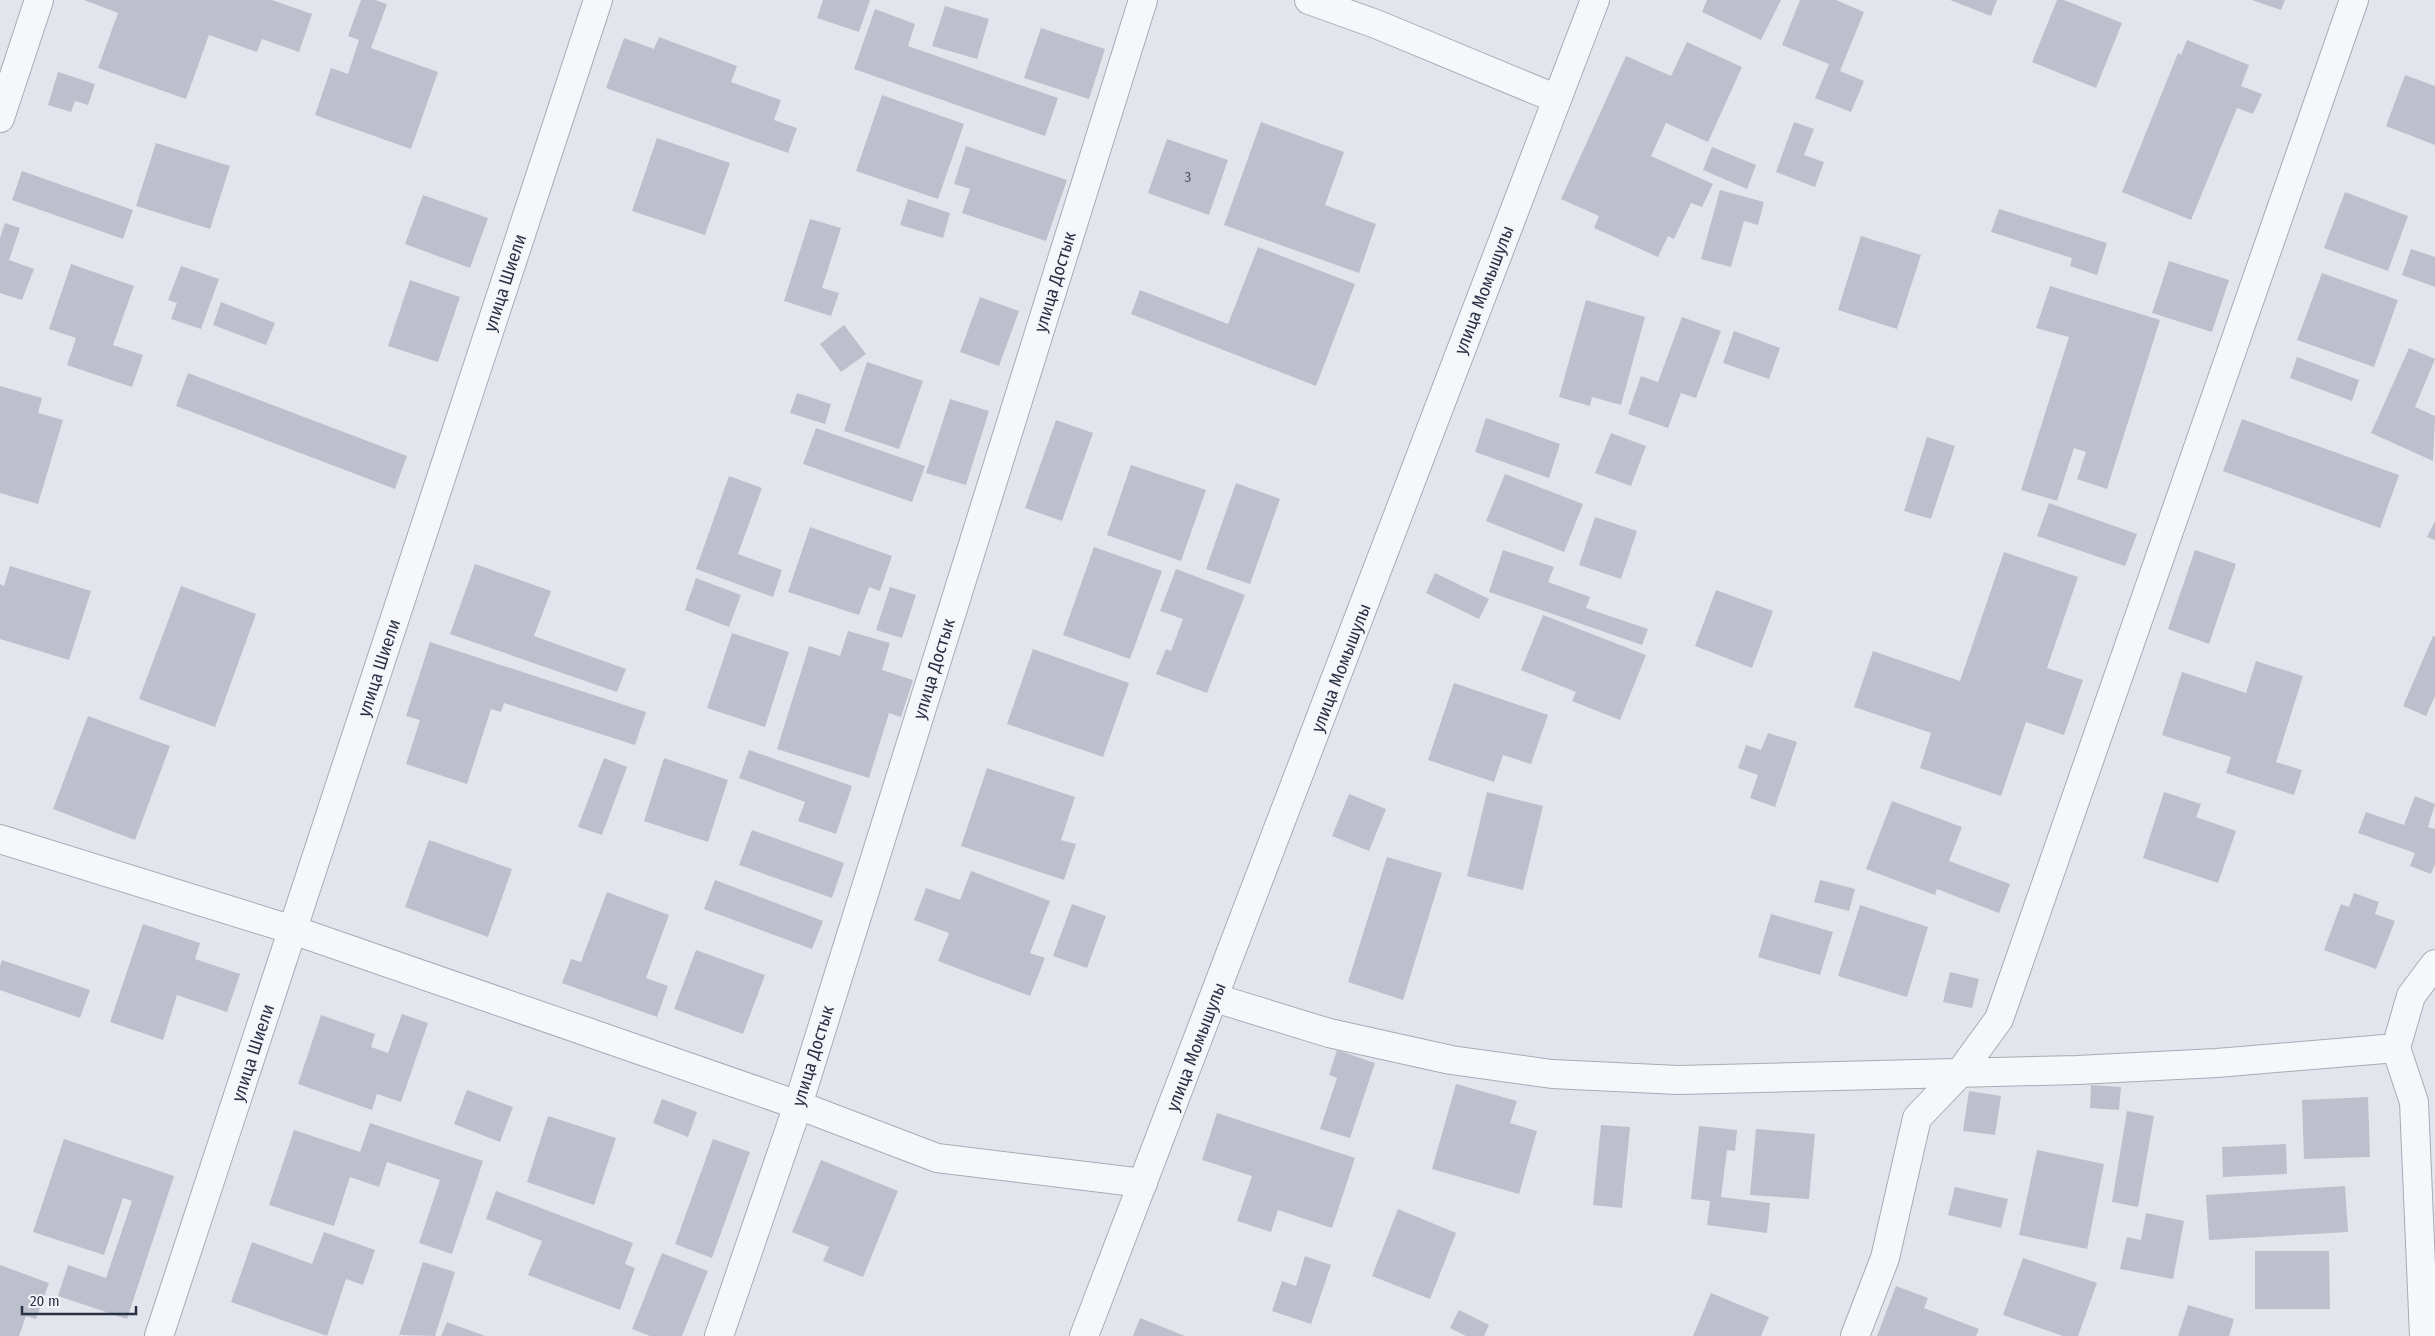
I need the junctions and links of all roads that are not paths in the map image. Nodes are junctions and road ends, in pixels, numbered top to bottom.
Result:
1 (39, 0) edge
2 (598, 0) edge
3 (1143, 0) edge
4 (1309, 0) edge
5 (1595, 0) edge
6 (2354, 0) edge
7 (1556, 99) junction
8 (0, 118) edge
9 (0, 839) edge
10 (293, 930) junction
11 (2435, 964) edge
12 (1215, 998) junction
13 (2396, 1048) junction
14 (1959, 1074) junction
15 (798, 1104) junction
16 (1143, 1183) junction
17 (159, 1336) edge
18 (719, 1336) edge
19 (1084, 1336) edge
20 (1855, 1336) edge
21 (2424, 1336) edge

1 - 8 street
2 - 10 street, улица Шиели
3 - 15 street, улица Достык
4 - 7 street
5 - 7 street, улица Момышулы
6 - 14 street
7 - 12 street, улица Момышулы
9 - 10 street
10 - 15 street
10 - 17 street, улица Шиели
11 - 13 street
12 - 14 street
12 - 16 street, улица Момышулы
13 - 14 street
13 - 21 street
14 - 20 street
15 - 16 street
15 - 18 street, улица Достык
16 - 19 street, улица Момышулы

